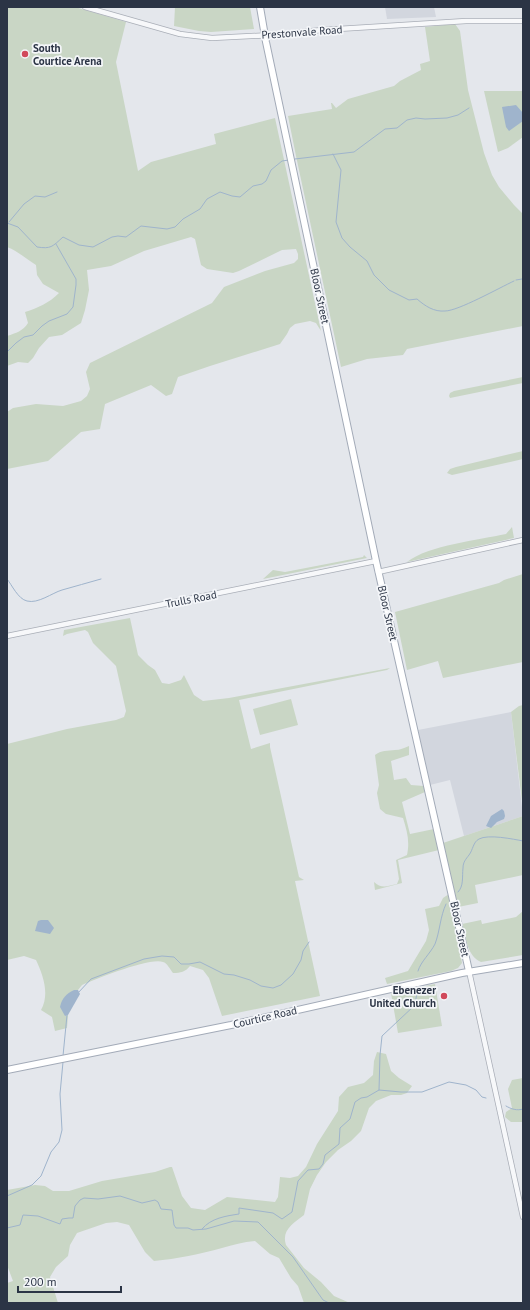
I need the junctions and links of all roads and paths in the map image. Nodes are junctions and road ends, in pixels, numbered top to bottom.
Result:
1 (85, 7) edge
2 (260, 7) edge
3 (523, 21) edge
4 (265, 35) junction
5 (523, 540) edge
6 (376, 561) junction
7 (378, 572) junction
8 (7, 636) edge
9 (523, 963) edge
10 (469, 971) junction
11 (7, 1070) edge
12 (523, 1217) edge

1 - 4 street, Prestonvale Road
2 - 4 main road, Bloor Street
3 - 4 street, Prestonvale Road
4 - 6 main road, Bloor Street
5 - 7 street
6 - 7 main road, Bloor Street
6 - 8 street, Trulls Road
7 - 10 main road, Bloor Street
9 - 10 main road, Courtice Road
10 - 11 main road, Courtice Road
10 - 12 street, Bloor Street

